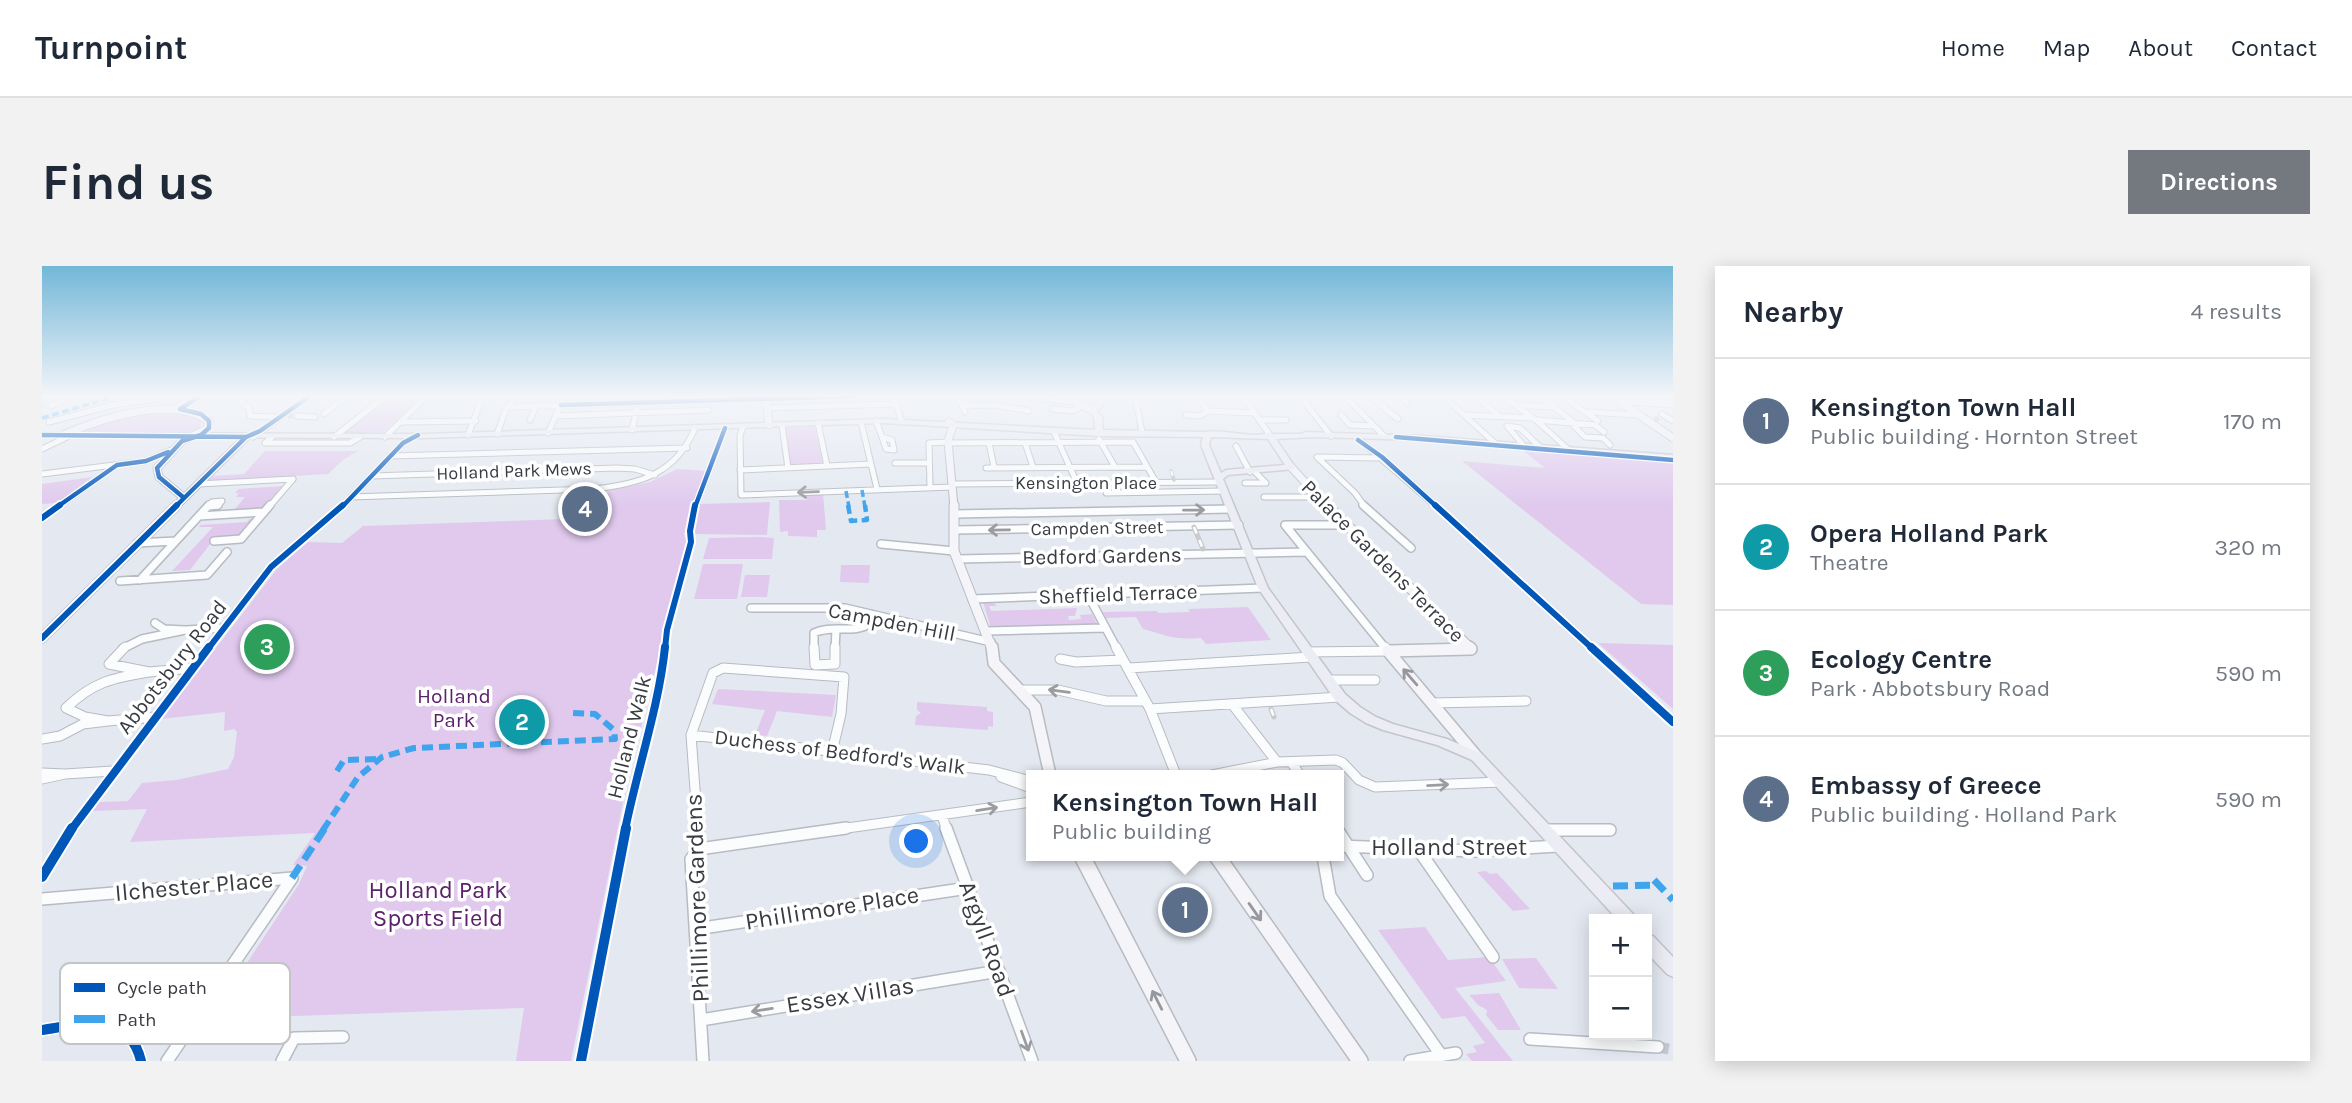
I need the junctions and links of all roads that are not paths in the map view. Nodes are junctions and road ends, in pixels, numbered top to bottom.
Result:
1 (74, 433) edge
2 (201, 433) edge
3 (256, 433) edge
4 (339, 433) edge
5 (389, 433) edge
6 (500, 433) edge
7 (543, 433) edge
8 (693, 433) edge
9 (741, 433) edge
10 (783, 433) edge
11 (820, 433) edge
12 (864, 433) edge
13 (882, 433) edge
14 (950, 433) edge
15 (1055, 433) edge
16 (1101, 433) junction
17 (1104, 433) edge
18 (1154, 433) edge
19 (1329, 433) edge
20 (1381, 433) edge
21 (1484, 433) edge
22 (1513, 433) edge
23 (1525, 433) edge
24 (1550, 433) edge
25 (1581, 433) edge
26 (496, 434) junction
27 (79, 435) joint
28 (253, 435) junction
29 (468, 435) joint
30 (1249, 435) joint
31 (1270, 435) junction
32 (42, 436) edge
33 (66, 436) junction
34 (196, 436) junction
35 (1193, 436) joint
36 (1331, 436) junction
37 (1359, 436) junction
38 (1384, 436) junction
39 (54, 437) junction
40 (272, 437) junction
41 (334, 437) junction
42 (360, 437) junction
43 (385, 437) junction
44 (409, 437) junction
45 (882, 437) dead end
46 (1206, 438) junction
47 (1059, 442) junction
48 (948, 443) junction
49 (989, 443) junction
50 (1025, 443) junction
51 (1522, 443) junction
52 (1496, 444) junction
53 (1537, 445) junction
54 (1236, 446) dead end
55 (42, 447) edge
56 (687, 447) junction
57 (1614, 449) junction
58 (171, 450) junction
59 (1569, 450) junction
60 (390, 456) junction
61 (1382, 458) junction
62 (1673, 458) edge
63 (146, 461) junction
64 (161, 463) junction
65 (895, 463) dead end
66 (929, 463) junction
67 (871, 464) junction
68 (117, 465) junction
69 (827, 466) junction
70 (1033, 467) junction
71 (1070, 467) junction
72 (1115, 467) junction
73 (1147, 467) junction
74 (1291, 467) junction
75 (788, 468) junction
76 (740, 470) junction
77 (1252, 471) junction
78 (42, 474) edge
79 (655, 475) junction
80 (372, 476) junction
81 (1220, 478) junction
82 (1156, 482) junction
83 (1077, 483) junction
84 (1245, 483) dead end
85 (198, 484) junction
86 (952, 485) junction
87 (930, 488) junction
88 (877, 489) junction
89 (1106, 494) dead end
90 (183, 497) junction
91 (351, 497) junction
92 (1264, 497) dead end
93 (1318, 497) junction
94 (209, 506) dead end
95 (1231, 509) junction
96 (264, 512) junction
97 (1065, 512) junction
98 (955, 513) junction
99 (199, 516) junction
100 (43, 517) edge
101 (1239, 525) junction
102 (1345, 525) junction
103 (1073, 529) junction
104 (954, 530) junction
105 (175, 541) junction
106 (214, 541) dead end
107 (136, 543) junction
108 (881, 544) dead end
109 (1410, 548) dead end
110 (227, 552) dead end
111 (1247, 552) junction
112 (1307, 552) junction
113 (956, 555) junction
114 (140, 580) junction
115 (120, 581) dead end
116 (1264, 588) junction
117 (1088, 595) junction
118 (972, 599) junction
119 (751, 608) dead end
120 (871, 614) junction
121 (155, 623) dead end
122 (224, 628) junction
123 (1104, 628) junction
124 (836, 630) junction
125 (162, 631) junction
126 (988, 637) junction
127 (42, 638) edge
128 (1388, 651) junction
129 (1309, 654) junction
130 (1060, 659) dead end
131 (1122, 660) junction
132 (193, 668) junction
133 (1129, 668) junction
134 (127, 673) junction
135 (1328, 680) junction
136 (1375, 680) dead end
137 (1019, 690) junction
138 (1340, 697) junction
139 (1526, 701) dead end
140 (1433, 703) junction
141 (1232, 704) junction
142 (1148, 705) junction
143 (155, 717) junction
144 (86, 721) junction
145 (1673, 722) edge
146 (691, 735) junction
147 (42, 740) edge
148 (832, 752) junction
149 (1477, 757) junction
150 (1277, 762) junction
151 (1291, 762) junction
152 (989, 770) junction
153 (1049, 770) edge
154 (1174, 770) edge
155 (1237, 770) edge
156 (1297, 770) edge
157 (113, 771) junction
158 (42, 775) edge
159 (1026, 780) edge
160 (1501, 782) junction
161 (1026, 786) edge
162 (1026, 803) edge
163 (942, 816) junction
164 (1545, 830) junction
165 (1609, 830) dead end
166 (1344, 846) edge
167 (1558, 846) junction
168 (699, 849) junction
169 (1418, 849) junction
170 (1085, 861) edge
171 (1220, 861) edge
172 (1325, 861) edge
173 (45, 866) edge
174 (1367, 875) dead end
175 (42, 877) edge
176 (968, 888) junction
177 (42, 899) edge
178 (1622, 914) edge
179 (696, 929) junction
180 (1652, 946) edge
181 (1493, 957) dead end
182 (234, 963) edge
183 (1673, 969) edge
184 (999, 971) junction
185 (701, 1020) junction
186 (60, 1027) edge
187 (42, 1030) edge
188 (343, 1037) dead end
189 (1530, 1039) dead end
190 (135, 1044) edge
191 (179, 1044) edge
192 (1658, 1047) tunnel mouth
193 (1456, 1052) dead end
194 (1441, 1055) junction
195 (141, 1061) edge
196 (167, 1061) edge
197 (282, 1061) edge
198 (703, 1061) edge
199 (1032, 1061) edge
200 (1188, 1061) edge
201 (1360, 1061) edge
202 (1410, 1061) edge

1 - 33 street
2 - 34 street
3 - 28 street
4 - 41 street
5 - 43 street
6 - 26 street
7 - 26 main road
8 - 56 street
9 - 76 street
10 - 75 street
11 - 69 street
12 - 67 street
13 - 45 street
14 - 48 street
15 - 47 street
16 - 47 street
16 - 72 street
16 - 73 street
17 - 35 main road
18 - 46 main road
19 - 36 street
20 - 38 street
21 - 52 street
22 - 51 street
23 - 53 street
24 - 59 street
25 - 57 street
26 - 29 main road
27 - 33 main road
27 - 34 main road
28 - 34 main road
28 - 40 main road
28 - 85 street
29 - 44 main road
30 - 31 main road
30 - 46 main road
31 - 36 main road
31 - 74 main road, Palace Gardens Terrace
32 - 33 main road
32 - 39 main road
33 - 39 main road
33 - 55 street
34 - 58 street
35 - 46 main road
36 - 37 main road
37 - 38 main road
37 - 61 street
38 - 52 main road
39 - 55 street
40 - 41 main road
40 - 42 street
41 - 42 main road
42 - 43 main road
43 - 44 main road
44 - 60 street
46 - 81 main road
47 - 50 street
47 - 71 street
48 - 49 street
48 - 66 street
48 - 86 street
49 - 50 street
49 - 70 street
50 - 70 street
51 - 52 main road
51 - 53 main road
53 - 59 main road
54 - 77 street
56 - 60 street
56 - 79 street
57 - 59 main road
57 - 62 main road
58 - 63 street
58 - 64 street
60 - 80 street
61 - 109 street
61 - 145 street
63 - 64 street
63 - 68 street
64 - 90 street
65 - 66 street
66 - 87 street
67 - 69 street
67 - 88 street
68 - 78 street
68 - 100 street
69 - 75 street
70 - 71 street
71 - 72 street
71 - 83 street
72 - 73 street
73 - 82 street
74 - 77 main road
74 - 93 street, Palace Gardens Terrace
75 - 76 street
88 -> 76 street, Kensington Place
77 - 81 main road
77 - 84 street
79 - 80 street, Holland Park Mews
79 - 91 street
80 - 91 street
81 - 82 street, Kensington Place
81 - 89 street
81 - 95 main road
82 - 83 street, Kensington Place
83 - 86 street, Kensington Place
85 - 90 street
85 - 96 street
86 - 87 street, Kensington Place
86 - 98 street
87 - 88 street, Kensington Place
90 - 107 street
91 - 122 street, Abbotsbury Road
92 - 93 street
93 - 102 street, Palace Gardens Terrace
94 - 99 street
97 -> 95 street
95 - 101 main road
96 - 99 street
96 - 106 street
97 - 98 street
97 - 103 street
98 - 104 street
99 - 105 street
101 - 103 street, Campden Street
101 - 111 main road
102 - 112 street
102 - 128 street, Palace Gardens Terrace
103 -> 104 street, Campden Street
104 - 113 street
105 - 107 street
105 - 114 street
107 - 127 street
108 - 113 street, Bedford Gardens
110 - 114 street
111 - 112 street, Bedford Gardens
111 - 113 street, Bedford Gardens
111 - 116 main road
112 - 128 street
113 - 118 street
114 - 115 street
116 - 117 street, Sheffield Terrace
116 - 129 main road
117 - 118 street, Sheffield Terrace
117 - 123 street
118 - 126 street
119 - 120 street, Campden Hill
120 - 124 street
120 - 126 street, Campden Hill
121 - 125 street
122 - 125 street
122 - 132 street, Abbotsbury Road
123 - 126 street, Campden Hill
123 - 131 street
124 - 124 street
125 - 134 street
126 - 137 street
128 - 129 street
140 -> 128 street
129 - 133 street
129 - 135 main road
130 - 131 street
131 - 133 street
132 - 134 street
132 - 143 street, Abbotsbury Road
133 - 142 street
134 - 144 street
135 - 136 street
135 - 138 main road
142 -> 137 street
137 - 153 street
138 - 141 street
138 - 149 main road
139 - 140 street
140 - 149 street
141 - 142 street
141 - 150 street
142 - 154 street
143 - 144 street
143 - 157 street, Abbotsbury Road
144 - 147 street
146 - 148 street, Duchess of Bedford's Walk
146 - 148 street
146 - 168 street, Phillimore Gardens
148 - 152 street, Duchess of Bedford's Walk
149 - 160 main road
150 - 151 street
150 - 155 street
151 - 156 street
151 -> 160 street
152 - 159 street, Duchess of Bedford's Walk
152 - 161 street, Duchess of Bedford's Walk
157 - 158 street
157 - 173 street, Abbotsbury Road
160 - 164 main road
163 -> 162 street
163 - 168 street
163 - 176 street, Argyll Road
164 - 165 street
164 - 167 main road
166 - 169 street, Holland Street
166 - 174 street
167 - 169 street, Holland Street
167 - 178 main road
168 - 179 street, Phillimore Gardens
169 - 181 street
200 -> 170 street
171 -> 201 street
172 - 194 street
173 - 175 street, Abbotsbury Road
176 - 179 street, Phillimore Place
176 - 184 street, Argyll Road
177 - 182 street, Ilchester Place
179 - 185 street, Phillimore Gardens
180 - 183 main road
184 -> 185 street, Essex Villas
184 -> 199 street, Argyll Road
185 - 198 street, Phillimore Gardens
186 - 187 street
188 - 197 street
189 - 192 street
190 - 195 street
191 - 196 street, Ilchester Place
193 - 194 street
194 - 202 street

